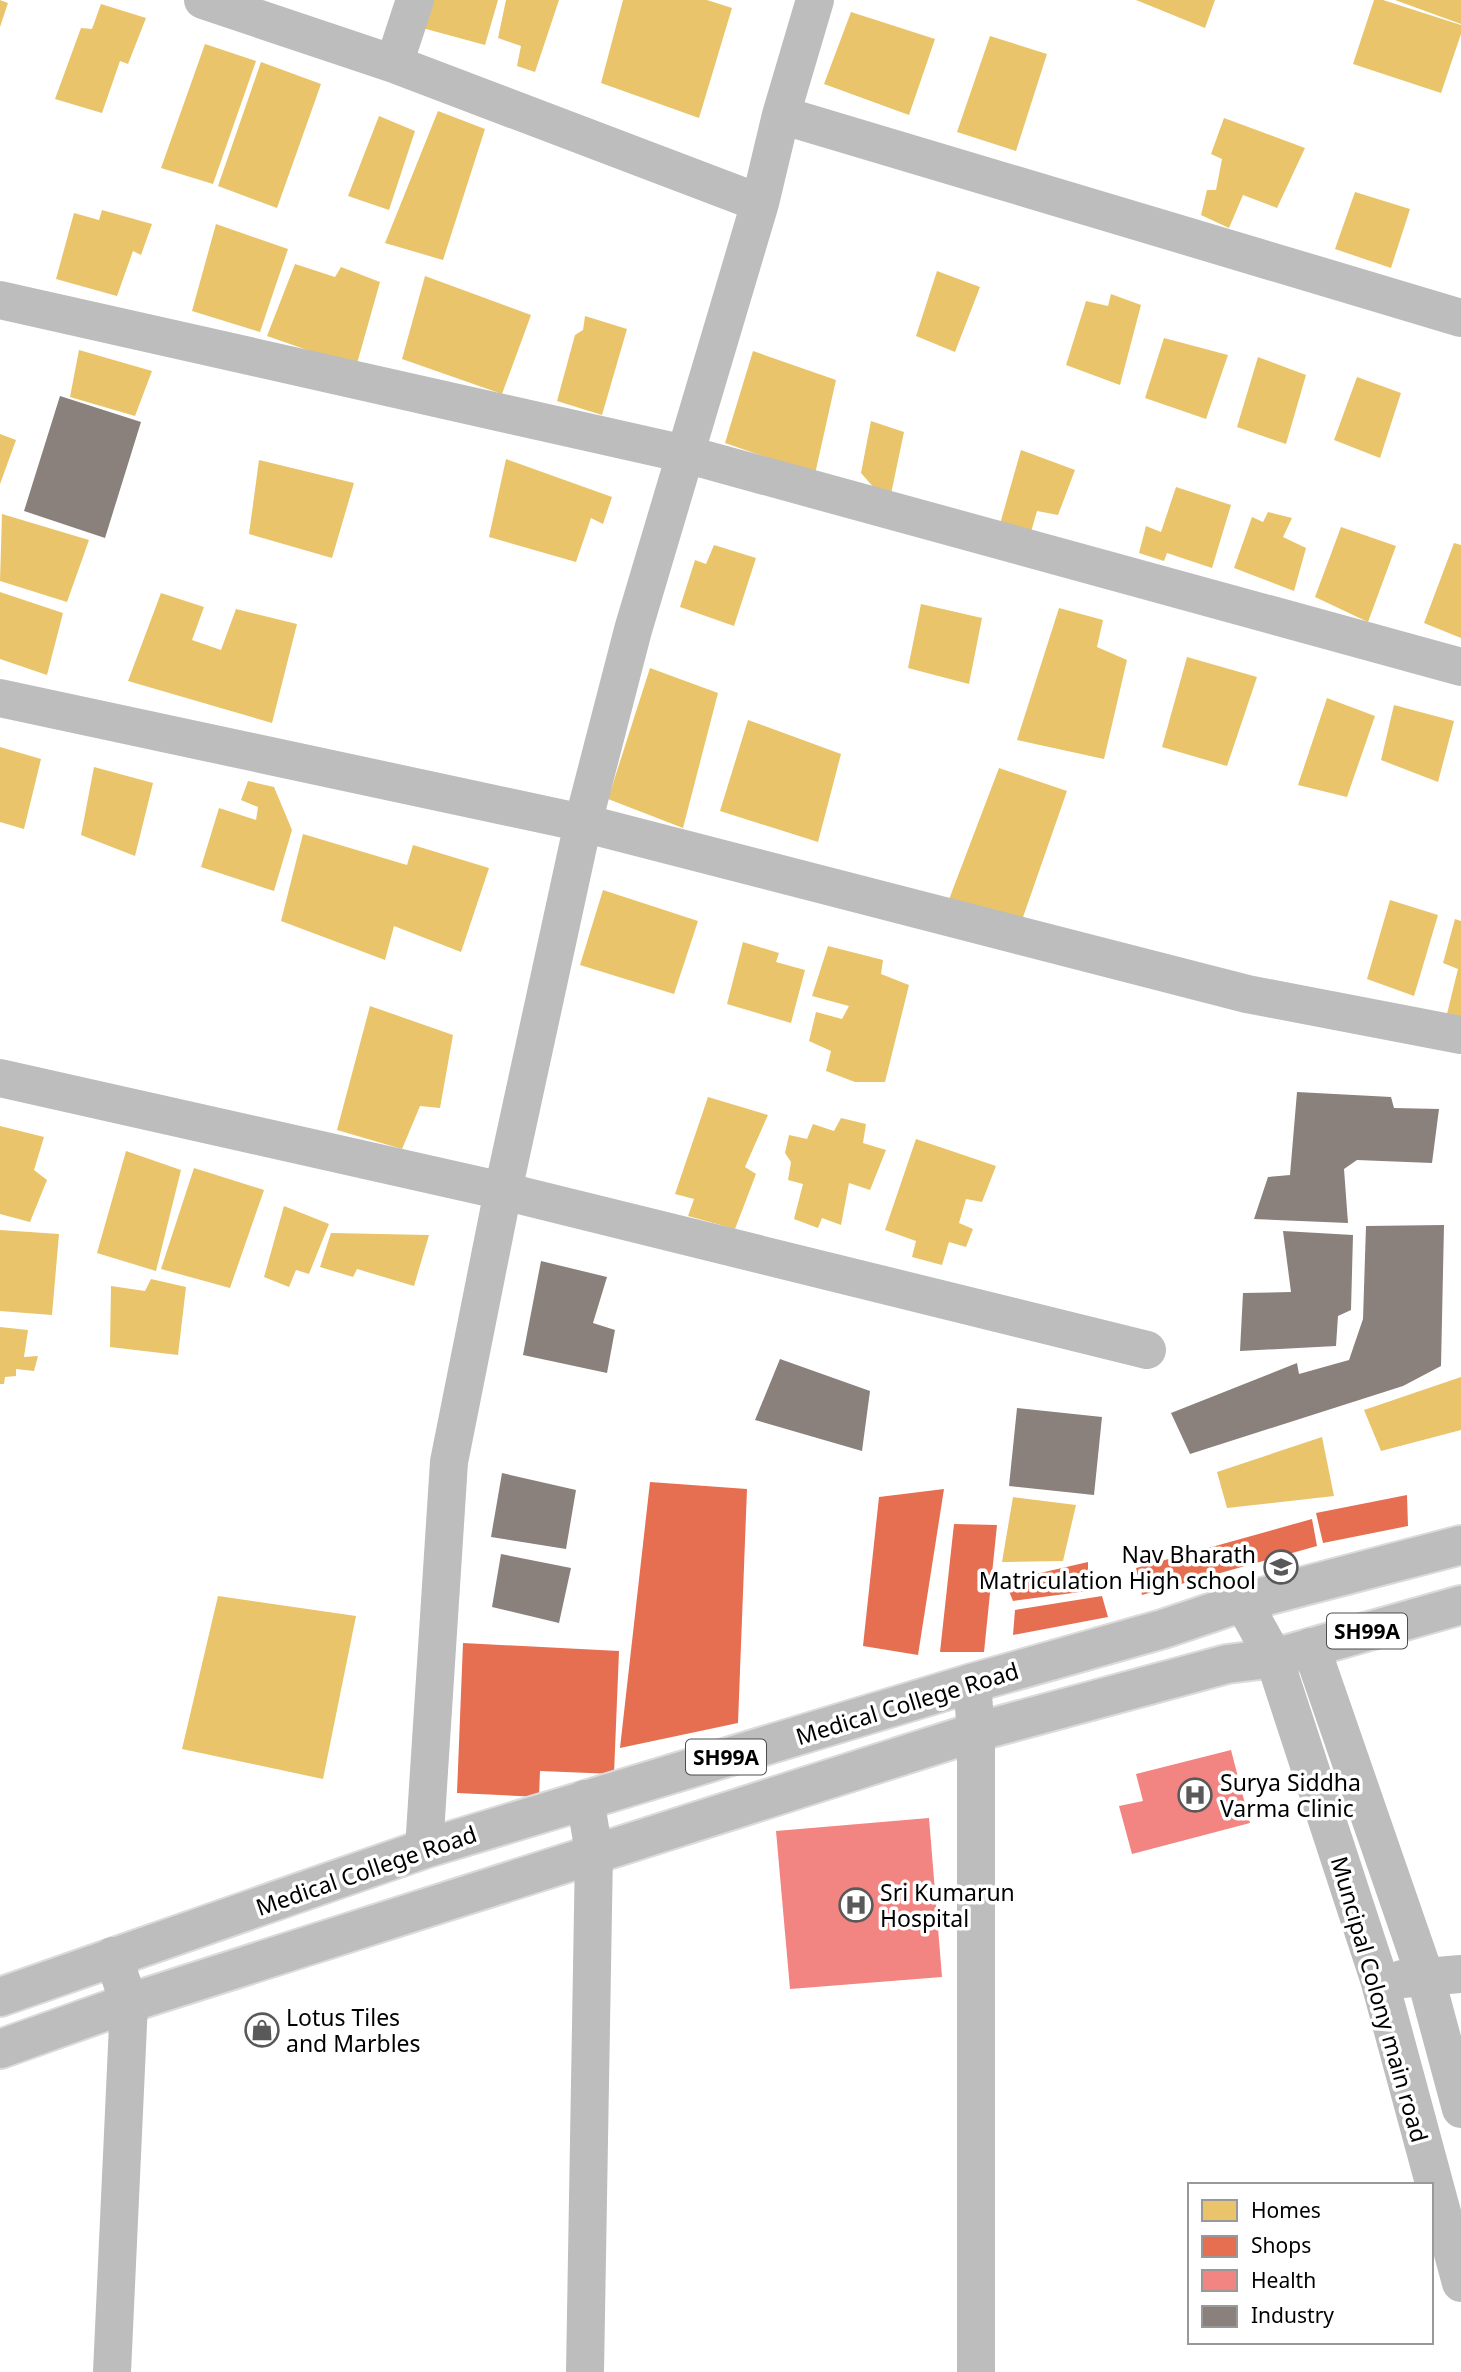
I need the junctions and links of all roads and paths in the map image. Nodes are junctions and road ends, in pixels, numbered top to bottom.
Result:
1 (203, 0) edge
2 (415, 0) edge
3 (815, 0) edge
4 (394, 64) junction
5 (781, 115) junction
6 (760, 204) junction
7 (0, 300) edge
8 (1461, 318) edge
9 (685, 454) junction
10 (1461, 667) edge
11 (0, 698) edge
12 (583, 823) junction
13 (1461, 1035) edge
14 (0, 1078) edge
15 (503, 1191) junction
16 (1147, 1350) dead end
17 (1461, 1545) edge
18 (1243, 1602) junction
19 (1461, 1605) edge
20 (1311, 1647) junction
21 (1274, 1658) junction
22 (972, 1683) junction
23 (976, 1732) junction
24 (585, 1799) junction
25 (424, 1849) junction
26 (594, 1852) junction
27 (113, 1956) junction
28 (1443, 1977) edge
29 (1379, 1979) junction
30 (0, 1997) edge
31 (129, 2003) junction
32 (0, 2049) edge
33 (1461, 2109) edge
34 (1461, 2283) edge
35 (112, 2372) edge
36 (585, 2372) edge
37 (976, 2372) edge

1 - 4 street
2 - 4 street
3 - 5 street
4 - 6 street
5 - 6 street
5 - 8 street
6 - 9 street
7 - 9 street
9 - 10 street
9 - 12 street
11 - 12 street
12 - 13 street
12 - 15 street
14 - 15 street
15 - 16 street
15 - 25 street
17 - 18 street, Medical College Road / SH99A
18 - 21 street, Muncipal Colony main road
18 - 22 street, Medical College Road / SH99A
19 - 20 street, Medical College Road / SH99A
20 - 21 street, Medical College Road / SH99A
20 - 28 street
21 - 23 street, Medical College Road / SH99A
21 - 29 street, Muncipal Colony main road
22 - 23 street
22 - 24 street, Medical College Road / SH99A
23 - 26 street, Medical College Road / SH99A
23 - 37 street
24 - 25 street, Medical College Road / SH99A
24 - 26 street
25 - 27 street, Medical College Road / SH99A
26 - 31 street, Medical College Road / SH99A
26 - 36 street
27 - 30 street, Medical College Road / SH99A
27 - 31 street
28 - 29 street
28 - 33 street
29 - 34 street, Muncipal Colony main road
31 - 32 street, Medical College Road / SH99A
31 - 35 street

